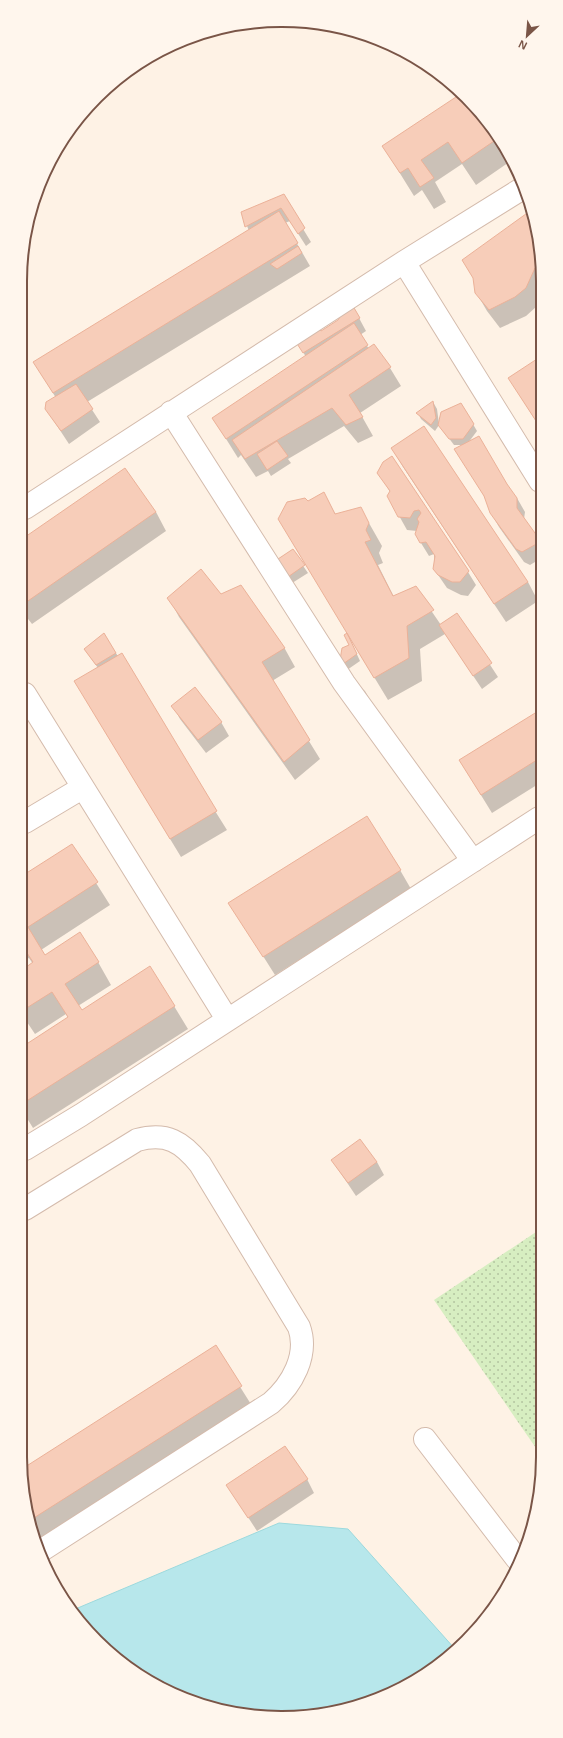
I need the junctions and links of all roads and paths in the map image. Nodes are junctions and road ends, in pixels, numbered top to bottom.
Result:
1 (519, 190) edge
2 (404, 262) junction
3 (171, 412) junction
4 (536, 475) edge
5 (27, 507) edge
6 (27, 697) edge
7 (82, 788) junction
8 (27, 821) edge
9 (536, 821) edge
10 (473, 861) junction
11 (227, 1019) junction
12 (27, 1148) edge
13 (27, 1209) edge
14 (425, 1439) dead end
15 (44, 1549) edge
16 (516, 1557) edge

1 - 2 lane
2 - 3 lane
2 - 4 lane
3 - 5 lane
3 - 10 lane
6 - 7 lane
7 - 8 lane
7 - 11 lane
9 - 10 lane
10 - 11 lane
11 - 12 lane
13 - 15 lane
14 - 16 lane

